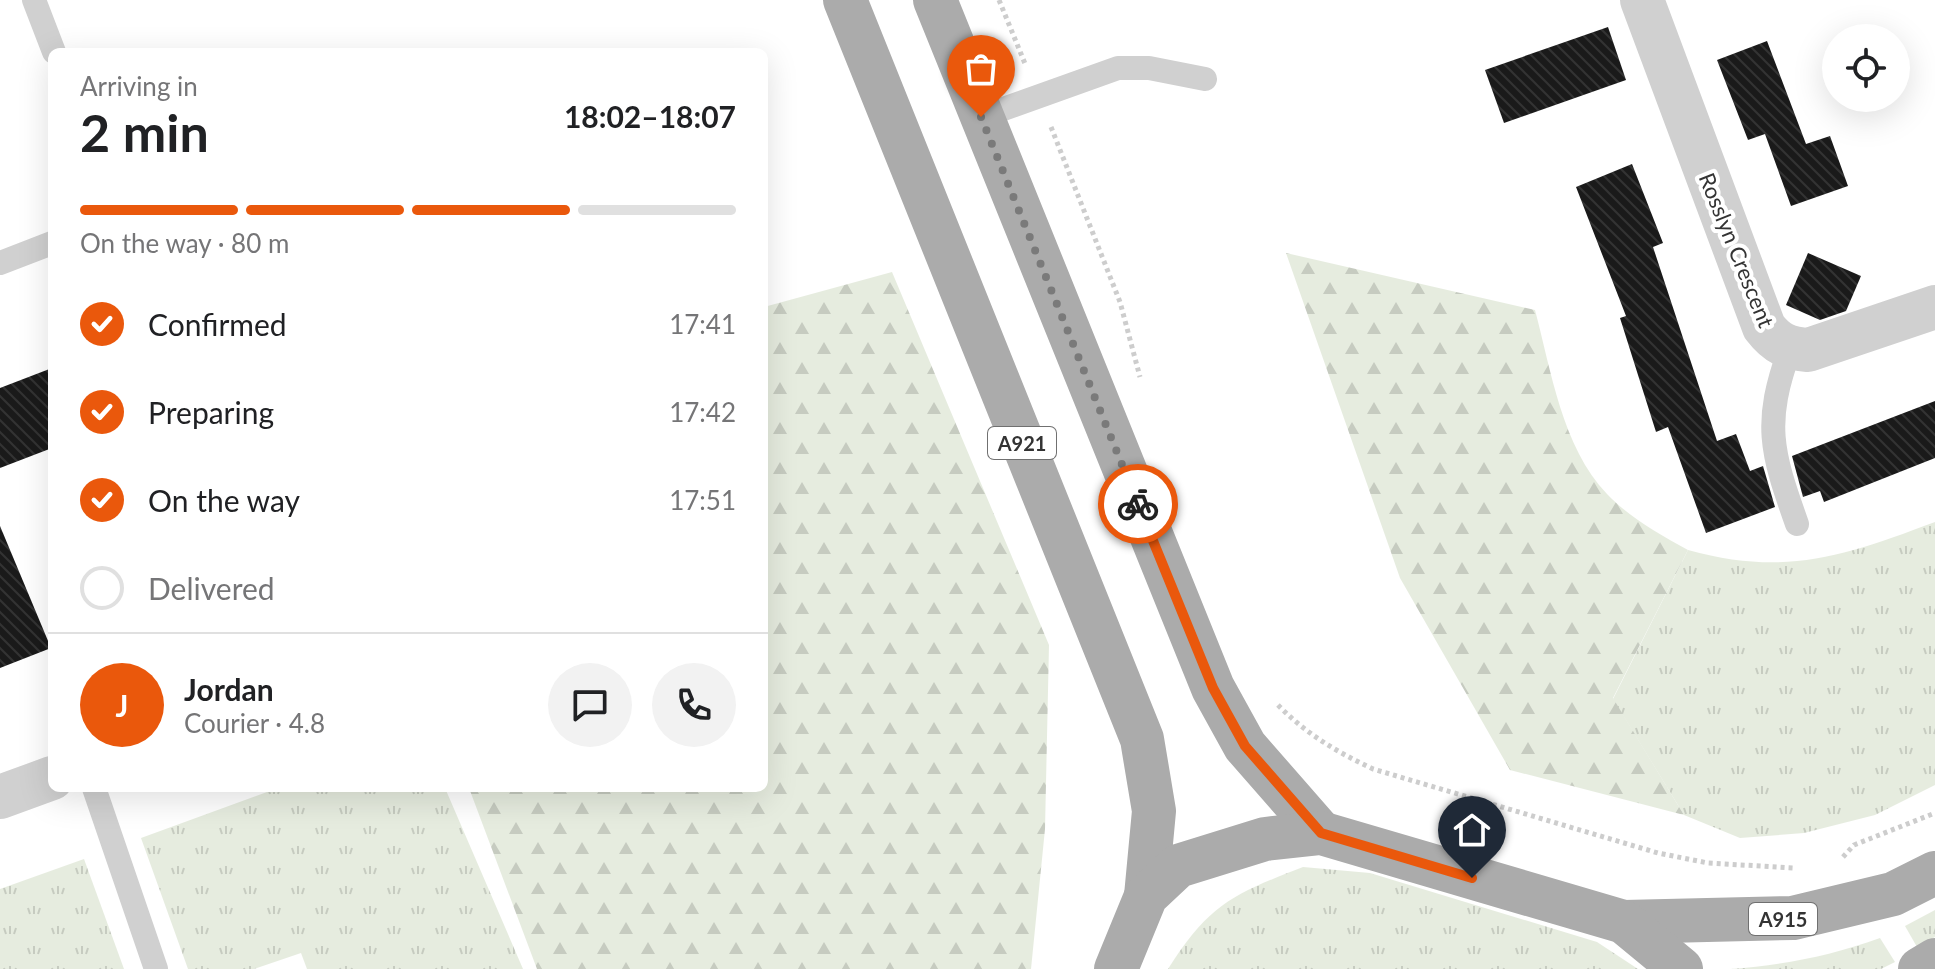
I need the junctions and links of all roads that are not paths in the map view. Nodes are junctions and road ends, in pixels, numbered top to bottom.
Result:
1 (34, 0) edge
2 (845, 0) edge
3 (935, 0) edge
4 (1642, 0) edge
5 (52, 48) edge
6 (1205, 79) dead end
7 (981, 117) junction
8 (48, 245) edge
9 (0, 263) edge
10 (1935, 307) edge
11 (1790, 349) junction
12 (1797, 524) dead end
13 (48, 779) edge
14 (95, 792) edge
15 (0, 797) edge
16 (1321, 833) junction
17 (1935, 873) edge
18 (1146, 896) junction
19 (1624, 922) junction
20 (1935, 960) edge
21 (156, 969) edge
22 (1116, 969) edge
23 (1681, 969) edge
24 (1920, 969) edge

1 - 5 lane
2 - 18 main road, A921
3 - 7 main road
4 - 11 street, Rosslyn Crescent
6 - 7 lane
7 - 16 main road
8 - 9 lane
10 - 11 street, Rosslyn Crescent
11 - 12 lane
13 - 15 street
14 - 21 lane
16 - 18 main road, A921
16 - 19 main road, A921
17 - 19 main road, A915
18 - 22 main road, A921
19 - 23 main road, A921
20 - 24 main road

